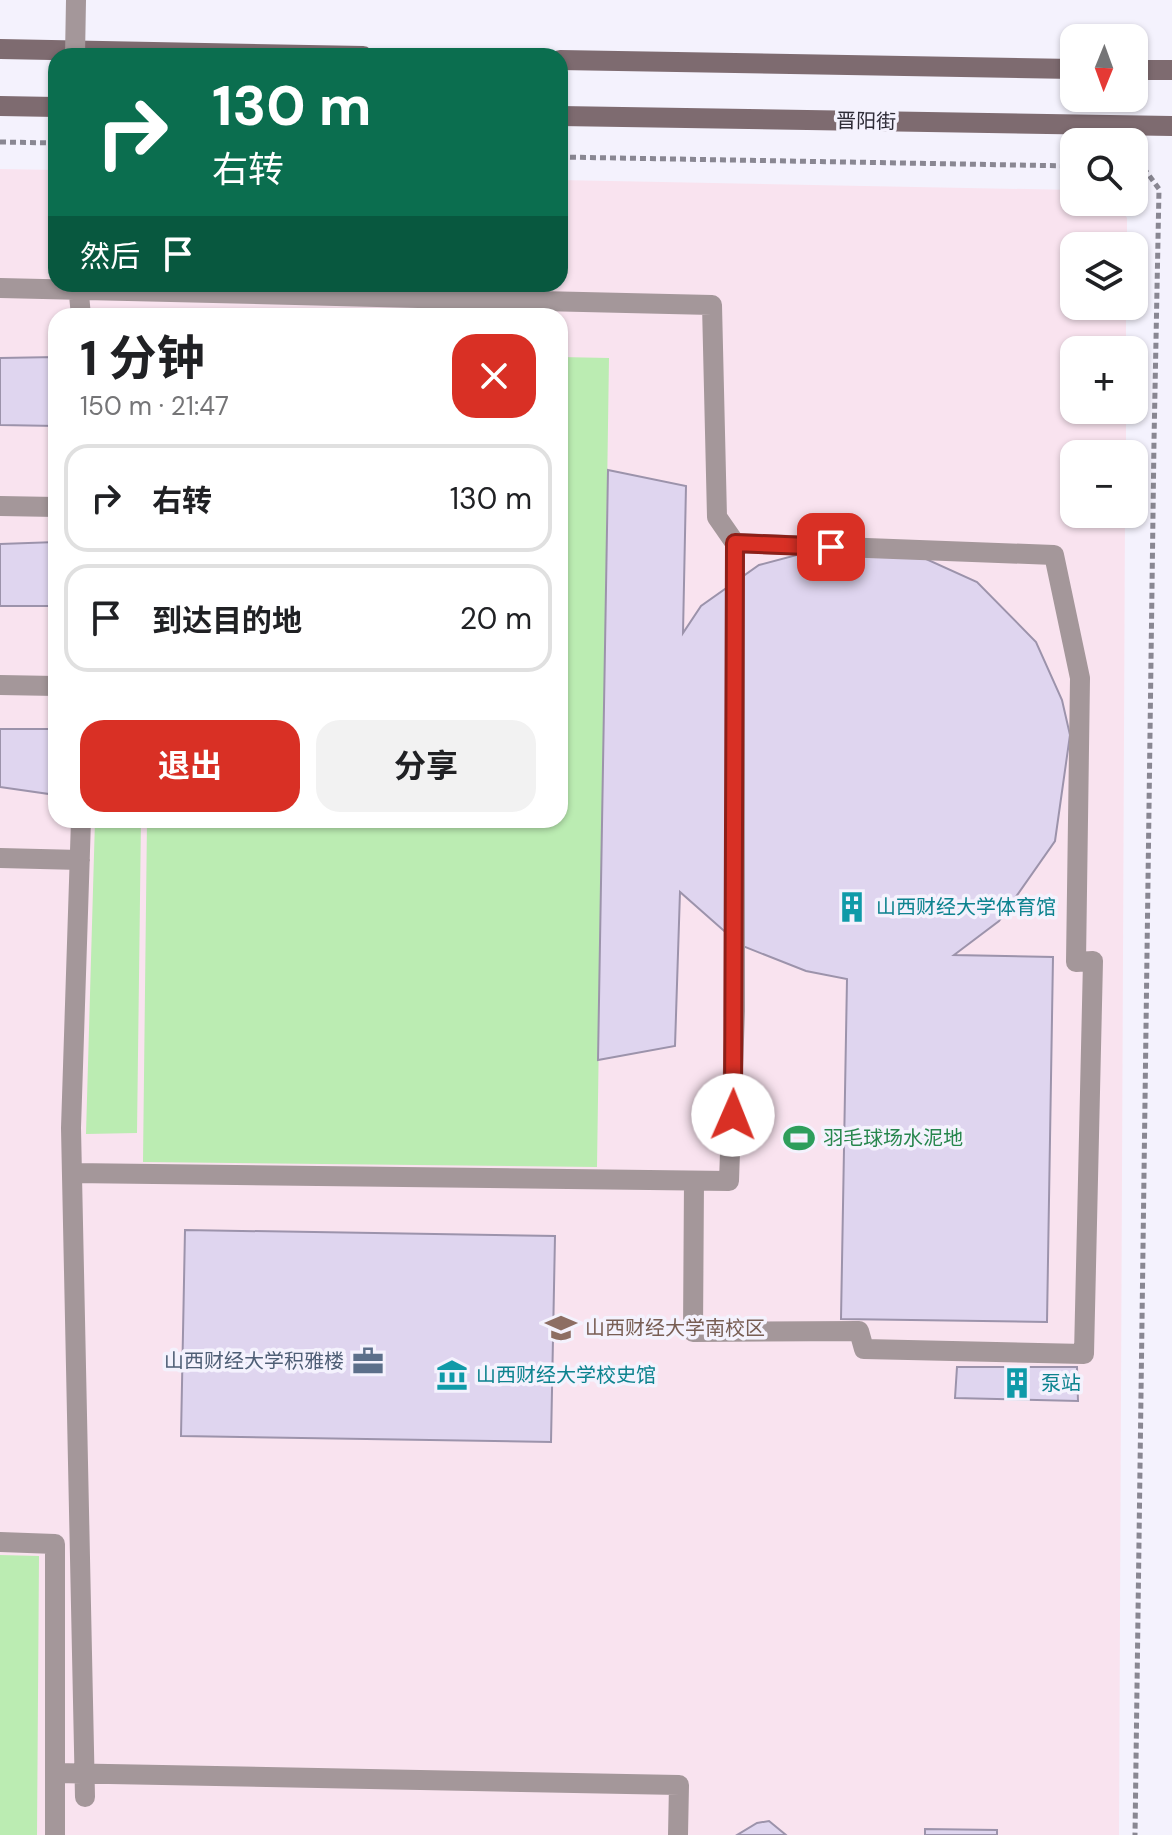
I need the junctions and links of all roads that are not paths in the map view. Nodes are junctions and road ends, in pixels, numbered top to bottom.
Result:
1 (76, 0) edge
2 (75, 48) edge
3 (0, 49) edge
4 (48, 50) edge
5 (568, 60) edge
6 (1060, 69) edge
7 (1148, 70) edge
8 (1172, 70) edge
9 (0, 106) edge
10 (48, 107) edge
11 (568, 116) edge
12 (1172, 126) edge
13 (48, 287) edge
14 (0, 288) edge
15 (254, 292) edge
16 (0, 506) edge
17 (48, 507) edge
18 (735, 543) junction
19 (0, 685) edge
20 (48, 686) edge
21 (81, 828) edge
22 (0, 858) edge
23 (80, 860) junction
24 (72, 1173) junction
25 (694, 1181) junction
26 (0, 1542) edge
27 (55, 1773) junction
28 (84, 1774) junction
29 (85, 1797) dead end
30 (55, 1835) edge
31 (678, 1835) edge

1 - 2 street, bridge
3 - 4 main road
5 - 6 main road
7 - 8 main road
9 - 10 main road
11 - 12 main road, 晋阳街
13 - 14 street
15 - 18 street
16 - 17 street
18 - 25 street
18 - 25 street
19 - 20 street
21 - 23 street
22 - 23 street
23 - 24 street
24 - 25 street
24 - 28 street
26 - 27 street
27 - 28 street
27 - 30 street
28 - 29 street
28 - 31 street

